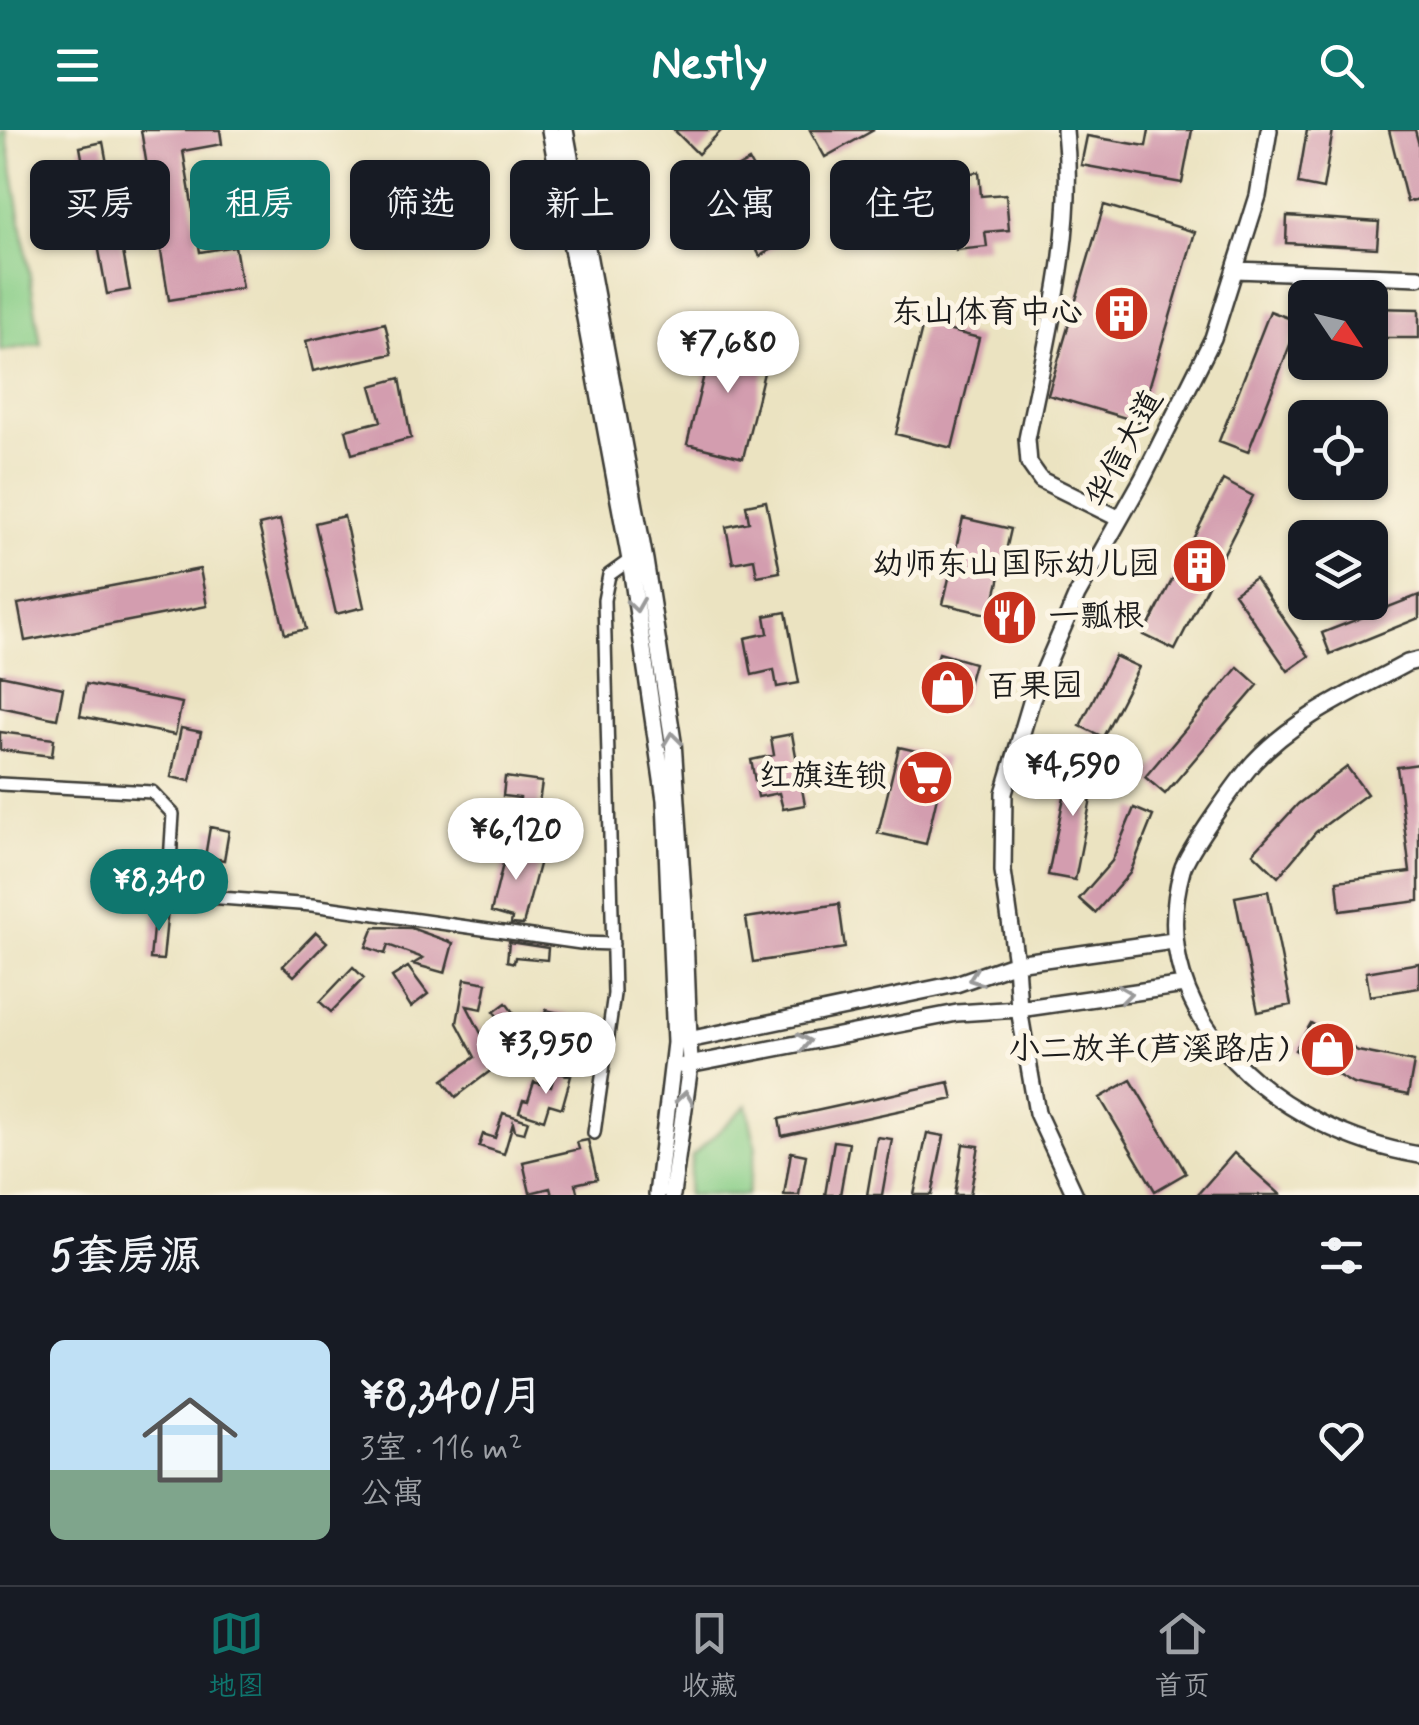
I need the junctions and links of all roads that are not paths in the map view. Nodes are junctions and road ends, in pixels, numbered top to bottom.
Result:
1 (550, 130) edge
2 (565, 130) edge
3 (1065, 130) edge
4 (1269, 130) edge
5 (1235, 270) junction
6 (1419, 277) edge
7 (1120, 519) junction
8 (630, 560) junction
9 (1419, 660) edge
10 (0, 784) edge
11 (1173, 941) junction
12 (614, 944) junction
13 (1016, 963) junction
14 (1184, 985) junction
15 (1019, 1009) junction
16 (682, 1041) junction
17 (682, 1066) junction
18 (594, 1133) dead end
19 (1419, 1155) edge
20 (657, 1195) edge
21 (672, 1195) edge
22 (1075, 1195) edge

1 - 8 street
16 -> 2 street
3 - 7 street
4 - 5 street, 华信大道
5 - 6 street
5 - 7 street, 华信大道
7 - 13 street, 华信大道
8 - 12 street
8 -> 16 street
9 - 11 street
10 - 12 street
11 - 13 street
11 - 14 street
12 - 18 street
13 - 15 street, 华信大道
13 -> 16 street
15 -> 14 street
14 - 19 street
17 -> 15 street
15 - 22 street, 华信大道
16 - 17 street
17 - 20 street
21 -> 17 street

